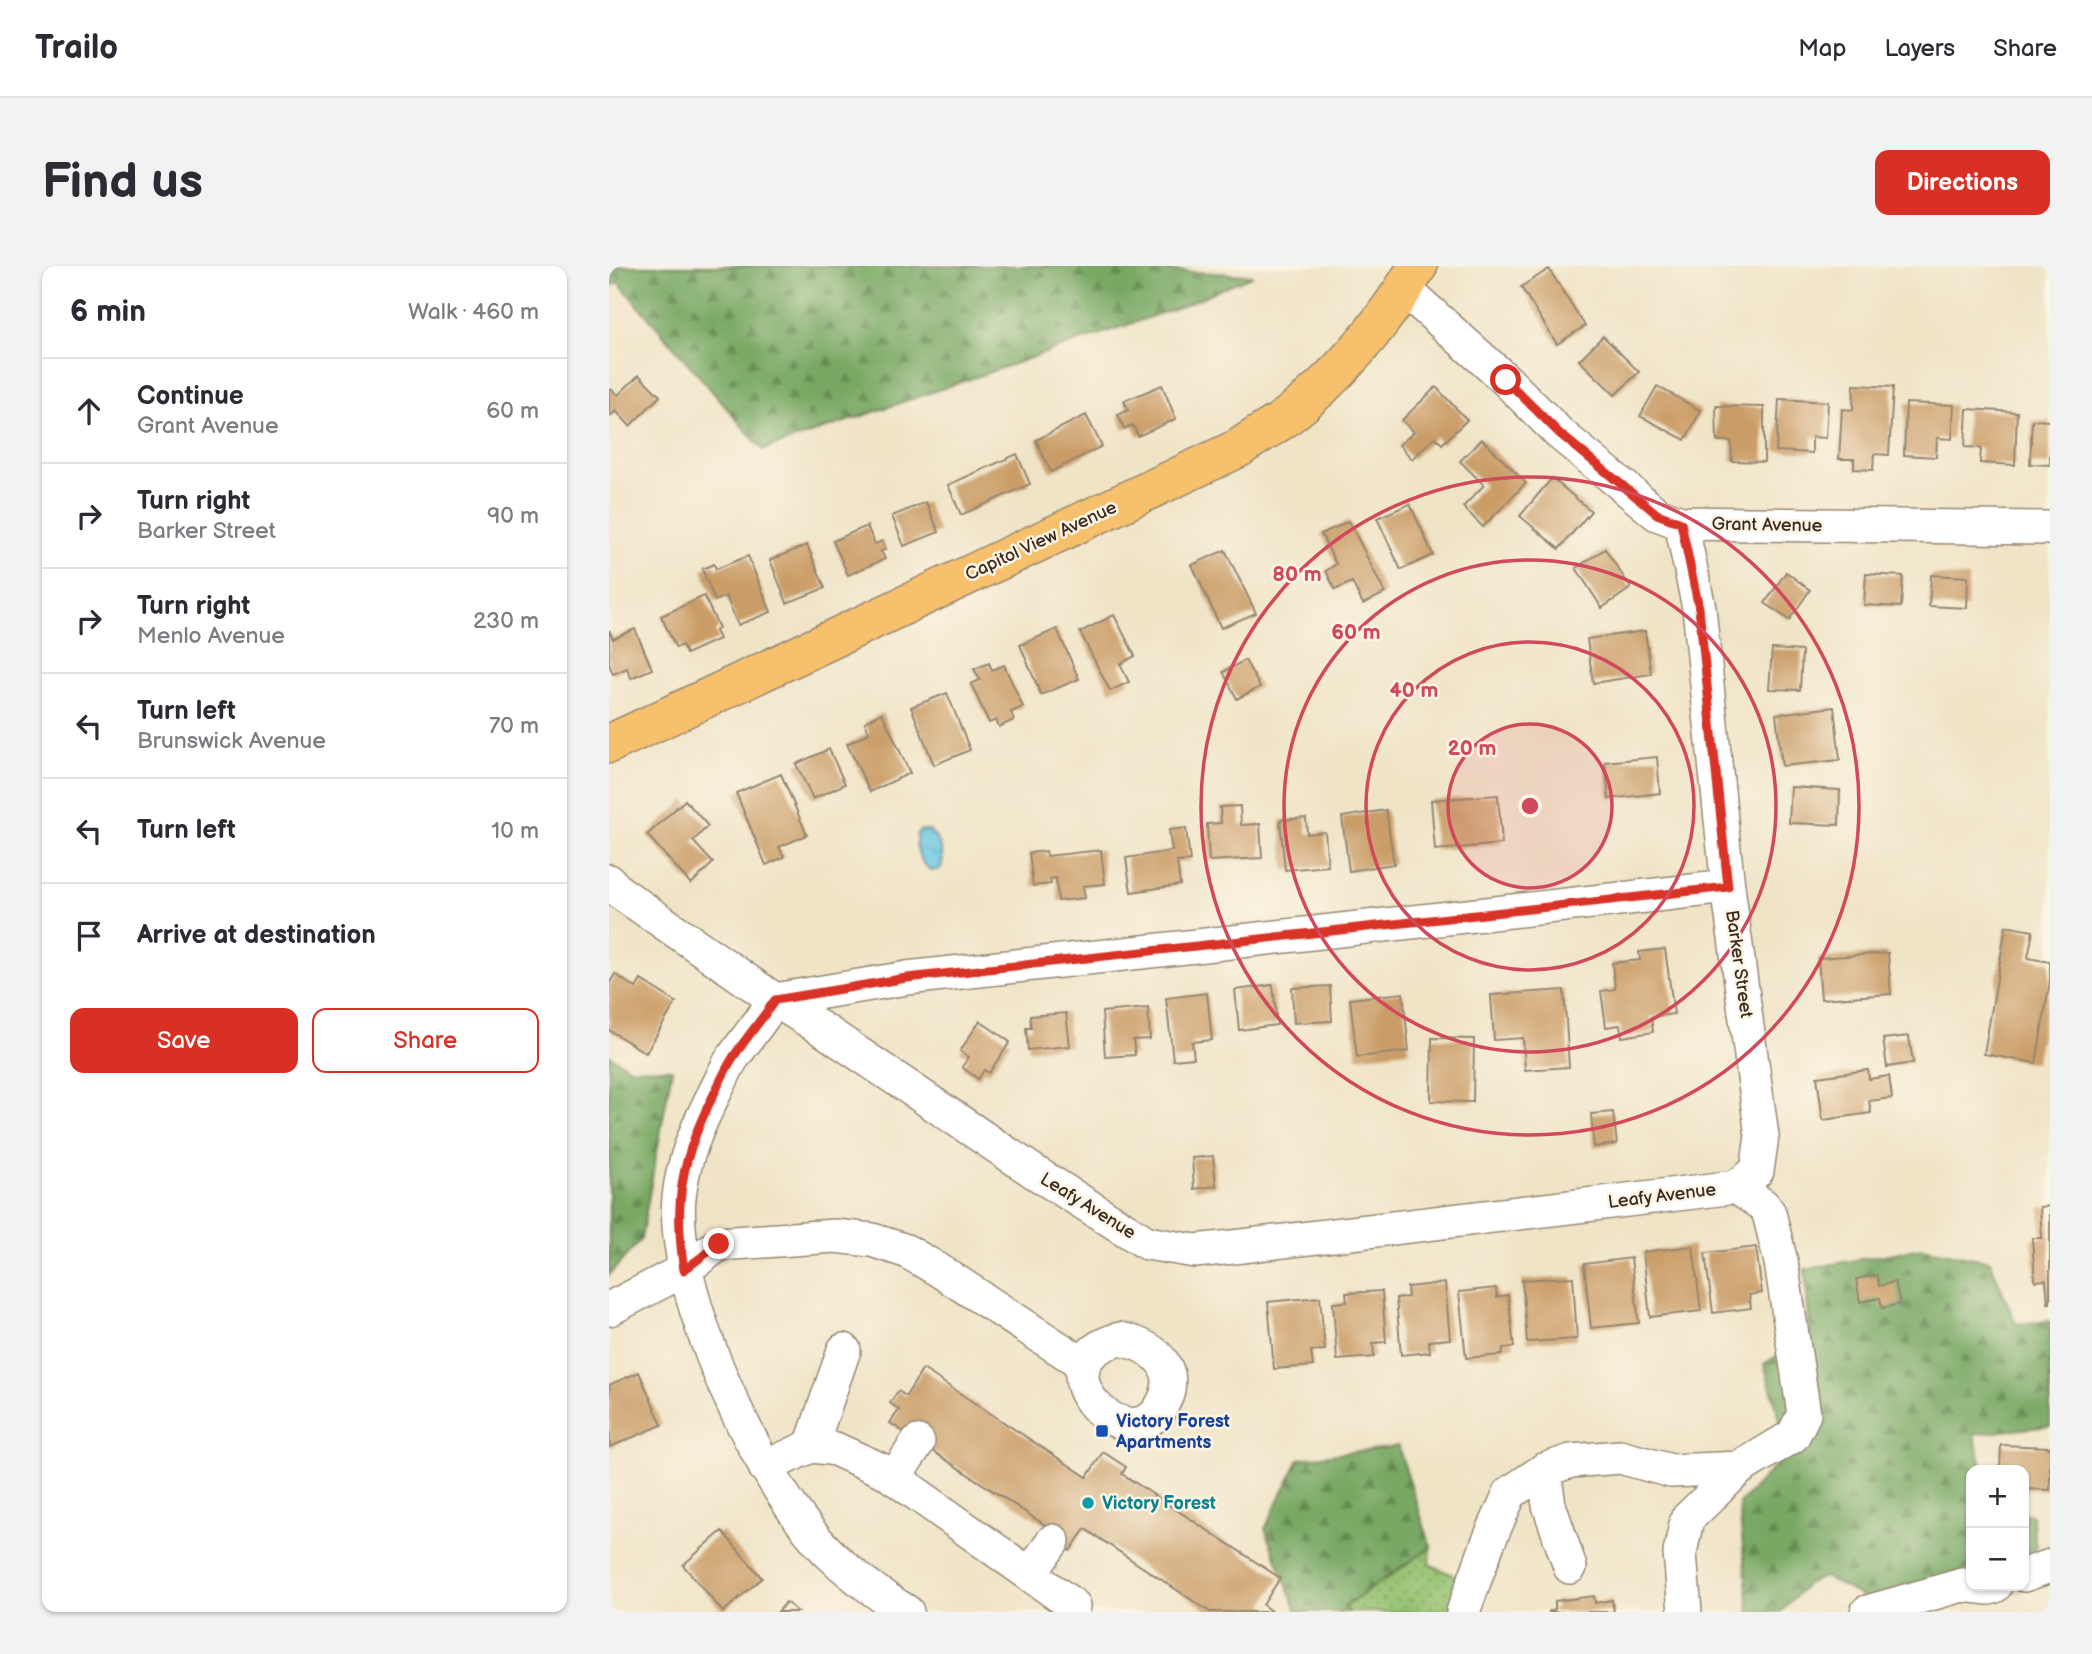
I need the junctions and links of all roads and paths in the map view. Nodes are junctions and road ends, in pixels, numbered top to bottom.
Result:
1 (1411, 277) edge
2 (1681, 523) junction
3 (2050, 528) edge
4 (609, 744) edge
5 (609, 881) edge
6 (1728, 887) junction
7 (775, 1000) junction
8 (1736, 1187) junction
9 (684, 1270) junction
10 (609, 1309) edge
11 (844, 1350) dead end
12 (1083, 1364) dead end
13 (918, 1442) dead end
14 (811, 1446) junction
15 (765, 1467) junction
16 (1739, 1468) junction
17 (1545, 1470) junction
18 (894, 1478) junction
19 (1053, 1541) dead end
20 (2050, 1566) edge
21 (1570, 1567) dead end
22 (1030, 1573) junction
23 (2029, 1573) edge
24 (1966, 1585) edge
25 (1074, 1606) dead end
26 (907, 1612) edge
27 (1463, 1612) edge
28 (1685, 1612) edge
29 (1867, 1612) edge

1 - 2 street, Grant Avenue
1 - 4 main road, Capitol View Avenue
2 - 3 street, Grant Avenue
2 - 6 street, Barker Street
5 - 7 street, Leafy Avenue
6 - 7 street
6 - 8 street, Barker Street
7 - 8 street, Leafy Avenue
7 - 9 street
8 - 16 street
9 - 10 street
9 - 12 street
9 - 15 street
11 - 14 street
13 - 18 street
14 - 15 street
14 - 18 street
15 - 26 street
16 - 17 street
16 - 28 street
17 - 21 street
17 - 27 street
18 - 22 street
19 - 22 street
20 - 23 street
22 - 25 street
24 - 29 street

